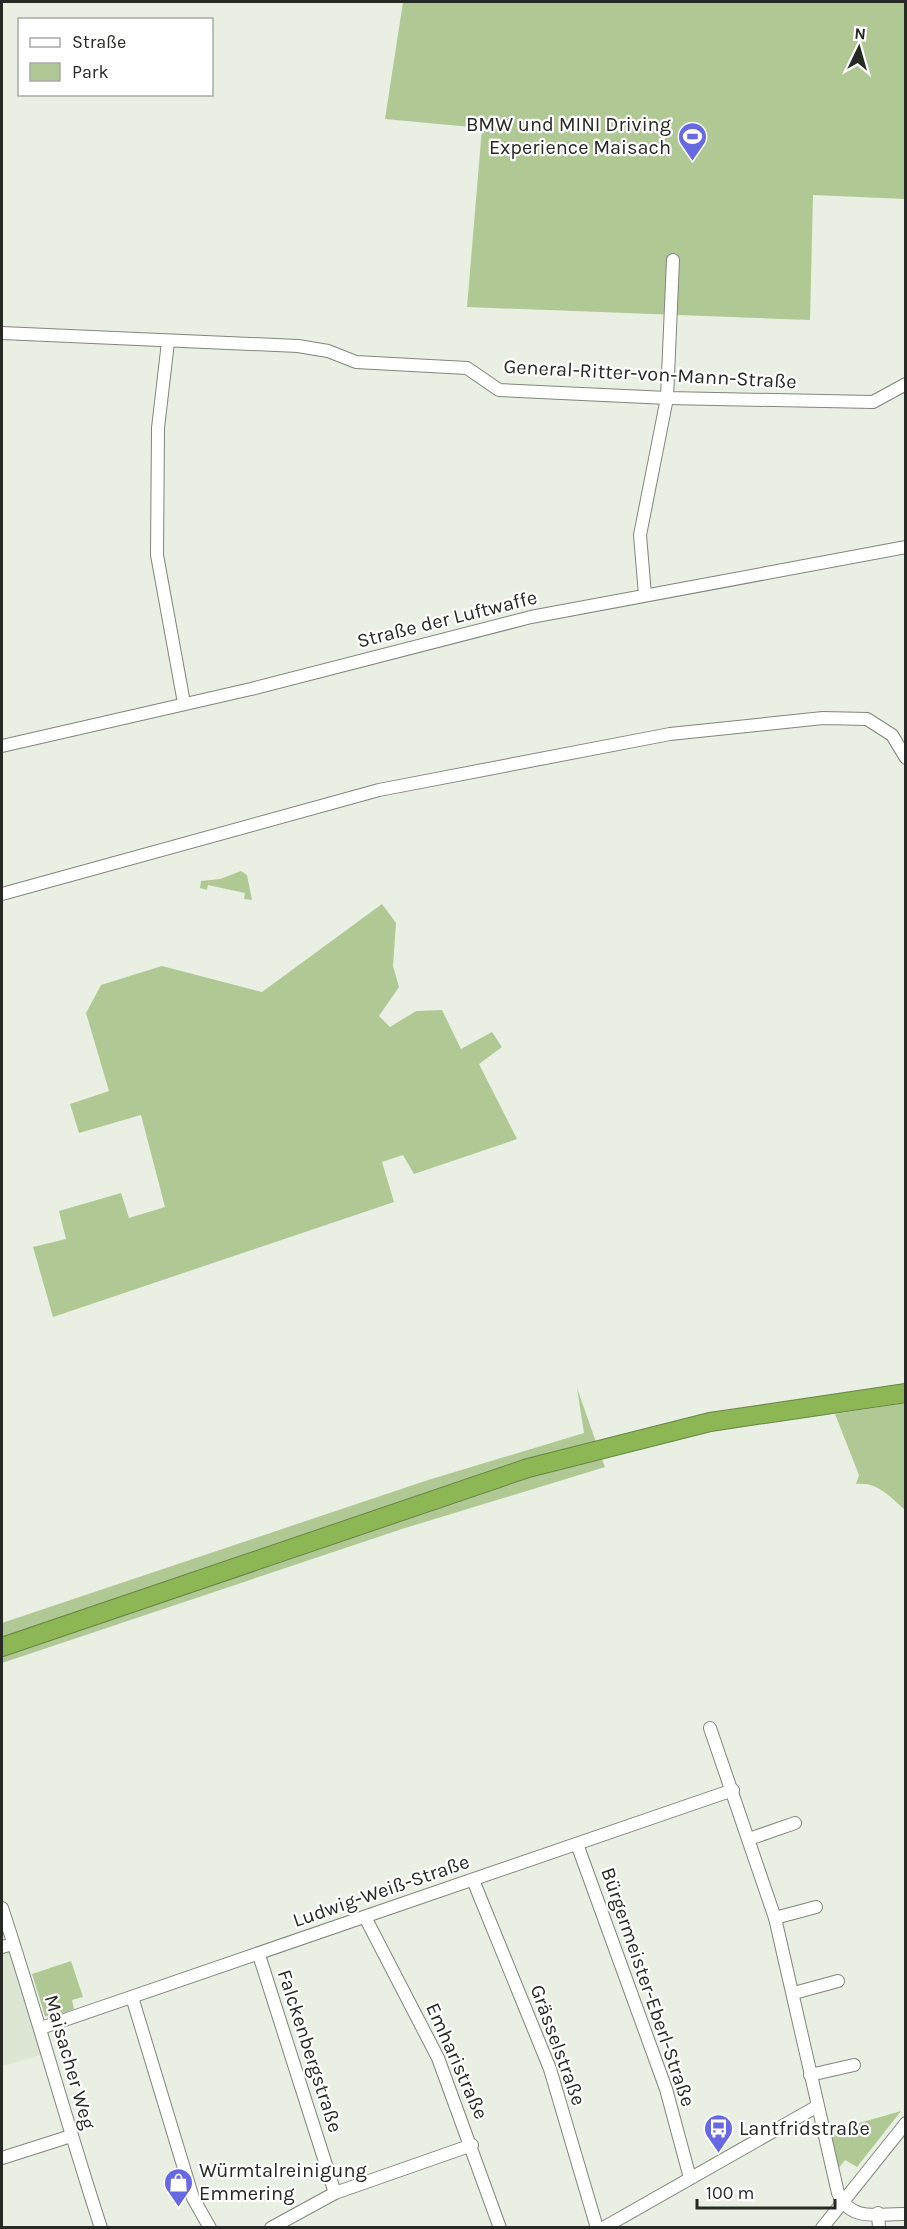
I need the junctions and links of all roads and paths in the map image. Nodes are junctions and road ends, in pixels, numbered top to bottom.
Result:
1 (673, 260) dead end
2 (2, 333) edge
3 (168, 342) junction
4 (906, 384) edge
5 (667, 398) junction
6 (906, 547) edge
7 (645, 595) junction
8 (184, 703) junction
9 (2, 746) edge
10 (906, 758) edge
11 (2, 894) edge
12 (906, 1393) edge
13 (2, 1647) edge
14 (710, 1728) dead end
15 (733, 1790) junction
16 (795, 1823) dead end
17 (749, 1839) junction
18 (577, 1844) junction
19 (473, 1880) junction
20 (816, 1907) dead end
21 (2, 1908) edge
22 (365, 1917) junction
23 (775, 1918) junction
24 (7, 1945) edge
25 (259, 1954) junction
26 (838, 1981) dead end
27 (794, 1993) junction
28 (132, 1997) junction
29 (41, 2028) junction
30 (854, 2065) dead end
31 (810, 2075) junction
32 (816, 2107) junction
33 (906, 2123) edge
34 (71, 2136) junction
35 (472, 2145) junction
36 (2, 2158) edge
37 (690, 2178) junction
38 (335, 2193) junction
39 (842, 2204) junction
40 (878, 2214) junction
41 (906, 2214) edge
42 (101, 2228) edge
43 (210, 2228) edge
44 (271, 2228) edge
45 (500, 2228) edge
46 (597, 2228) edge
47 (603, 2228) edge
48 (822, 2228) edge
49 (879, 2228) edge

1 - 5 street
2 - 3 street, General-Ritter-von-Mann-Straße
3 - 5 street, General-Ritter-von-Mann-Straße
3 - 8 street
4 - 5 street, General-Ritter-von-Mann-Straße
5 - 7 street
6 - 7 street, Straße der Luftwaffe
7 - 8 street, Straße der Luftwaffe
8 - 9 street, Straße der Luftwaffe
10 - 11 street
12 - 13 highway
14 - 15 street
15 - 17 street
15 - 18 street, Ludwig-Weiß-Straße
16 - 17 street
17 - 23 street
18 - 19 street, Ludwig-Weiß-Straße
18 - 37 street, Bürgermeister-Eberl-Straße
19 - 22 street, Ludwig-Weiß-Straße
19 - 46 street, Grässelstraße
20 - 23 street
21 - 24 street, Maisacher Weg
22 - 25 street, Ludwig-Weiß-Straße
22 - 35 street, Emharistraße
23 - 27 street
24 - 29 street, Maisacher Weg
25 - 28 street, Ludwig-Weiß-Straße
25 - 38 street, Falckenbergstraße
26 - 27 street
27 - 31 street
28 - 29 street, Ludwig-Weiß-Straße
28 - 43 street
29 - 34 street, Maisacher Weg
30 - 31 street
31 - 32 street
32 - 37 street
32 - 39 street
33 - 39 street
34 - 36 street
34 - 42 street, Maisacher Weg
35 - 38 street
35 - 45 street, Emharistraße
37 - 47 street
38 - 44 street
39 - 40 street
39 - 48 street
40 - 41 street
40 - 49 street

